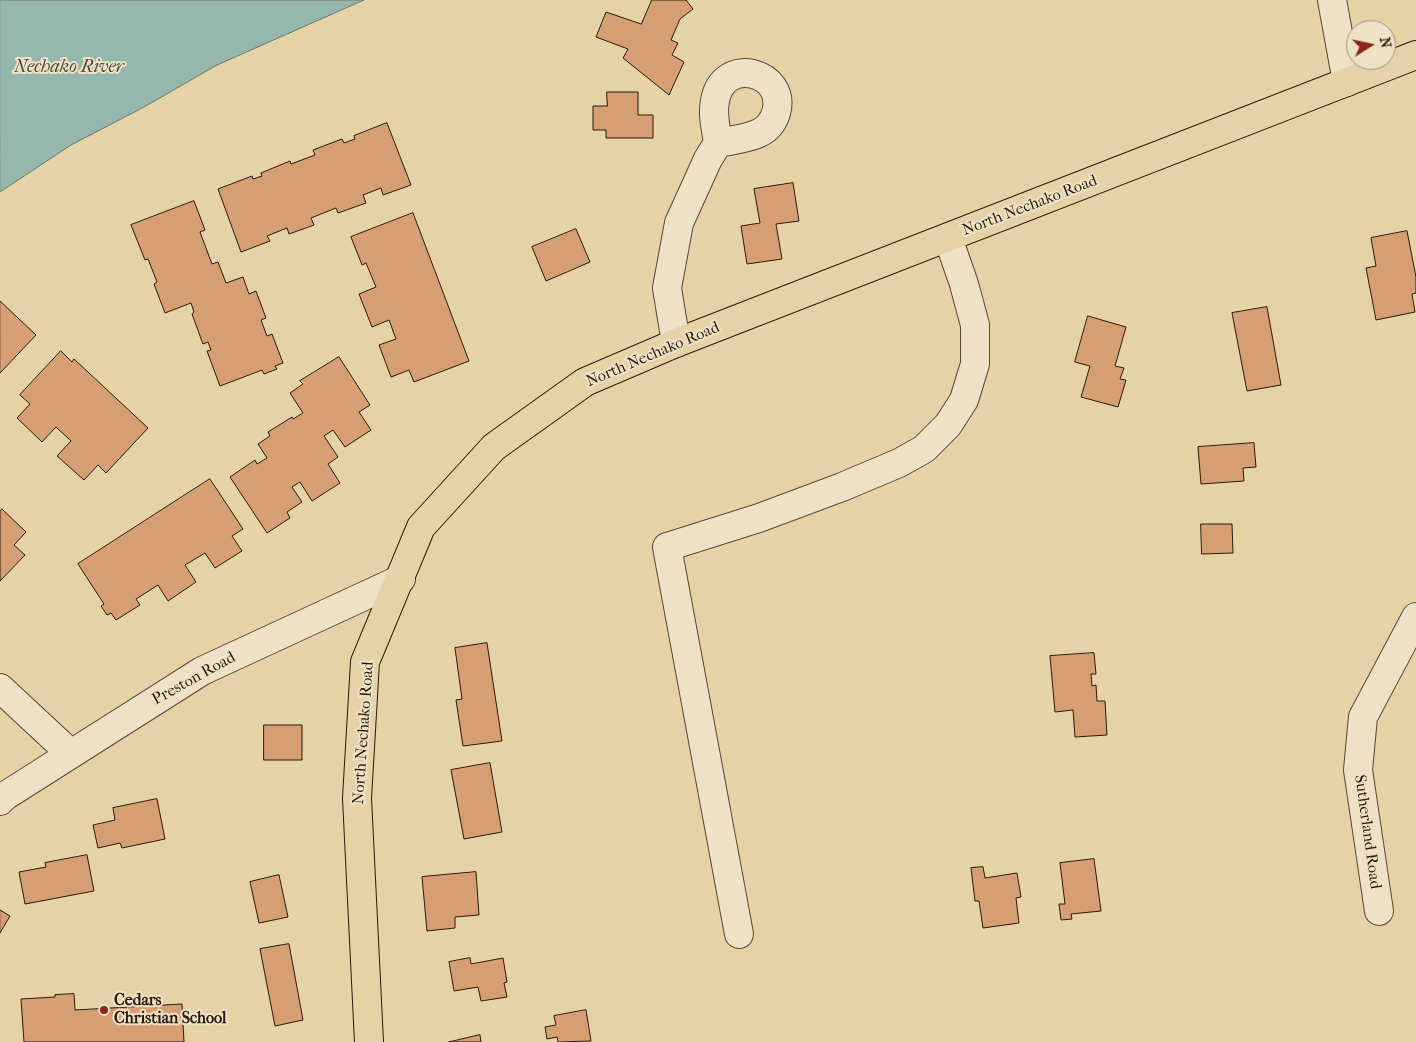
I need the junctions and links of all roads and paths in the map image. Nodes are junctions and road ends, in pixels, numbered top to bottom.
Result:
1 (1332, 0) edge
2 (1416, 55) edge
3 (1347, 82) junction
4 (718, 143) dead end
5 (948, 238) junction
6 (676, 343) junction
7 (401, 579) junction
8 (1416, 617) edge
9 (0, 688) edge
10 (71, 754) junction
11 (0, 801) edge
12 (1379, 911) dead end
13 (739, 934) dead end
14 (369, 1042) edge

1 - 3 street
2 - 3 main road, North Nechako Road
3 - 5 main road, North Nechako Road
4 - 6 street
5 - 6 main road, North Nechako Road
5 - 13 street
6 - 7 main road, North Nechako Road
7 - 10 street, Preston Road
7 - 14 main road, North Nechako Road
8 - 12 street, Sutherland Road
9 - 10 street
10 - 11 street, Preston Road

